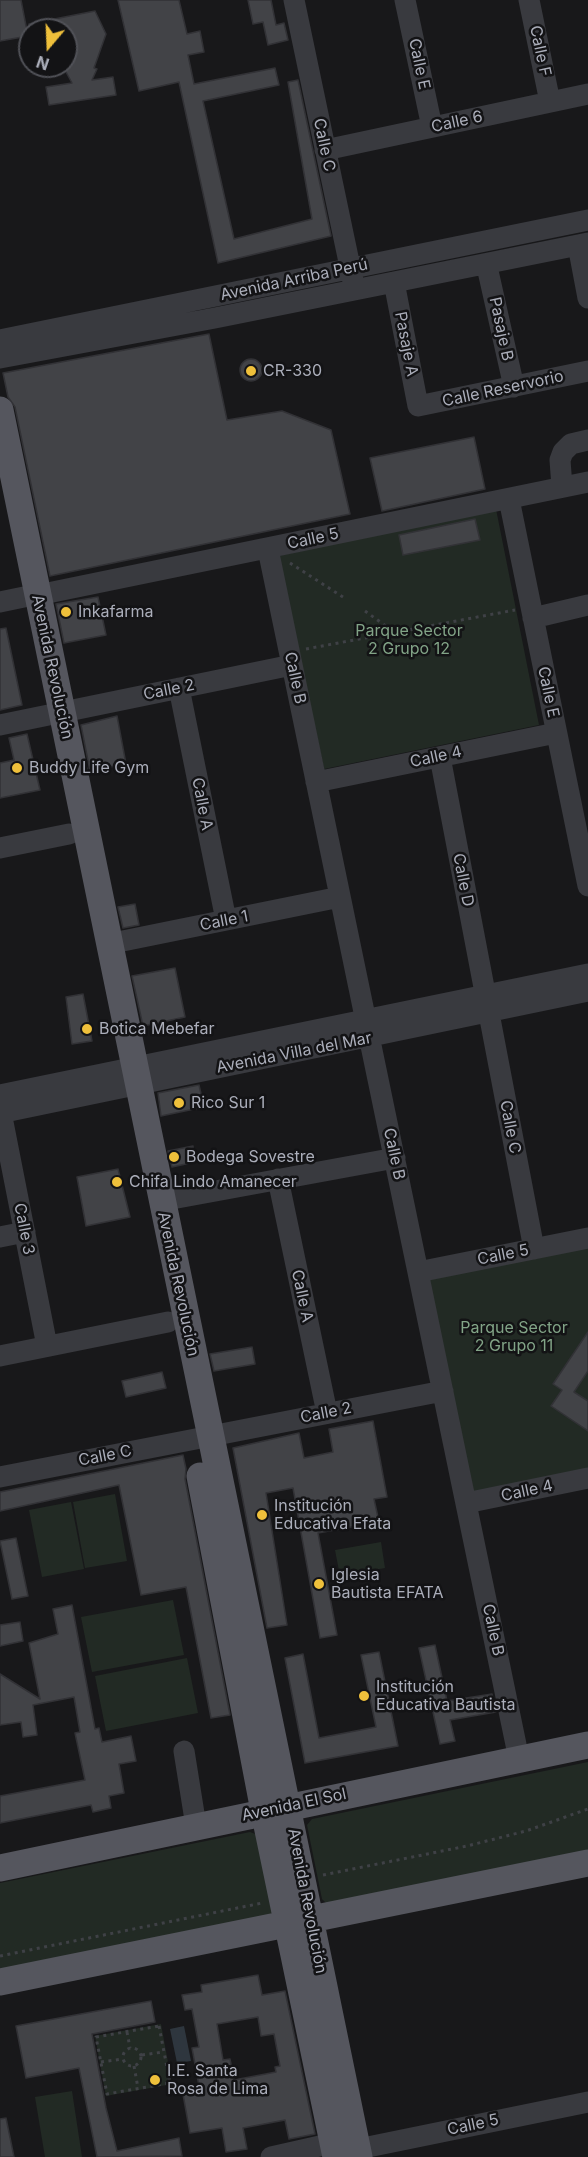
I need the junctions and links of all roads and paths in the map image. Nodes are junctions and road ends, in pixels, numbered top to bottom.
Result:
1 (294, 0) edge
2 (405, 0) edge
3 (529, 0) edge
4 (588, 94) edge
5 (550, 102) junction
6 (432, 127) junction
7 (325, 150) junction
8 (588, 220) edge
9 (583, 244) edge
10 (351, 268) junction
11 (488, 271) dead end
12 (394, 282) junction
13 (355, 290) junction
14 (588, 298) edge
15 (0, 340) edge
16 (0, 358) edge
17 (588, 372) edge
18 (514, 387) junction
19 (418, 406) joint
20 (0, 410) edge
21 (588, 440) edge
22 (588, 482) edge
23 (0, 486) edge
24 (562, 487) junction
25 (508, 499) junction
26 (268, 549) junction
27 (20, 598) edge
28 (346, 599) dead end
29 (588, 605) edge
30 (365, 611) dead end
31 (521, 611) junction
32 (394, 632) junction
33 (291, 658) junction
34 (179, 688) junction
35 (54, 714) junction
36 (0, 725) edge
37 (556, 733) junction
38 (440, 756) junction
39 (316, 782) junction
40 (69, 834) junction
41 (584, 847) edge
42 (0, 848) edge
43 (588, 886) edge
44 (340, 897) junction
45 (226, 920) junction
46 (108, 944) junction
47 (588, 974) edge
48 (588, 992) edge
49 (486, 1004) junction
50 (368, 1029) junction
51 (127, 1077) junction
52 (0, 1107) edge
53 (395, 1158) junction
54 (278, 1179) junction
55 (160, 1201) junction
56 (25, 1232) junction
57 (0, 1237) edge
58 (588, 1238) edge
59 (534, 1249) junction
60 (418, 1272) junction
61 (168, 1322) junction
62 (47, 1346) junction
63 (0, 1356) edge
64 (443, 1391) junction
65 (327, 1413) junction
66 (201, 1437) junction
67 (0, 1477) edge
68 (587, 1484) edge
69 (466, 1503) junction
70 (588, 1745) edge
71 (184, 1751) dead end
72 (519, 1759) junction
73 (276, 1809) junction
74 (196, 1826) junction
75 (588, 1863) edge
76 (0, 1868) edge
77 (299, 1922) junction
78 (0, 1982) edge
79 (126, 2032) junction
80 (130, 2048) junction
81 (164, 2051) junction
82 (142, 2055) junction
83 (123, 2059) junction
84 (101, 2062) junction
85 (134, 2066) junction
86 (138, 2089) junction
87 (588, 2102) edge
88 (346, 2152) edge
89 (271, 2157) edge

1 - 7 street, Calle C
2 - 6 street, Calle E
3 - 5 street, Calle F
4 - 5 street, Calle 6
5 - 6 street, Calle 6
6 - 7 street, Calle 6
7 - 10 street, Calle C
8 - 10 street, Avenida Arriba Perú
9 - 12 street, Avenida Arriba Perú
9 - 14 street
10 - 13 street, Calle C
10 - 15 street, Avenida Arriba Perú
11 - 18 street, Pasaje B
12 - 13 street, Avenida Arriba Perú
12 - 19 street, Pasaje A
13 - 16 street, Avenida Arriba Perú
17 - 18 street, Calle Reservorio
18 - 19 street, Calle Reservorio
20 - 27 main road, Avenida Revolución
21 - 24 street
22 - 24 street, Calle 5
23 - 27 main road, Avenida Revolución
24 - 25 street, Calle 5
25 - 26 street, Calle 5
25 - 31 street, Calle E
26 - 27 street, Calle 5
26 - 28 path
26 - 33 street, Calle B
27 - 35 main road, Avenida Revolución
29 - 31 street
30 - 32 path
31 - 32 path
31 - 37 street, Calle E
32 - 33 path
33 - 34 street, Calle 2
33 - 39 street, Calle B
34 - 35 street, Calle 2
34 - 45 street, Calle A
35 - 36 street
35 - 40 main road, Avenida Revolución
35 - 46 main road, Avenida Revolución
37 - 38 street, Calle 4
37 - 41 street, Calle E
38 - 39 street, Calle 4
38 - 49 street, Calle D
39 - 44 street, Calle B
40 - 42 street
40 - 51 main road, Avenida Revolución
41 - 43 street, Calle E
44 - 45 street, Calle 1
44 - 50 street, Calle B
45 - 46 street, Calle 1
46 - 51 main road, Avenida Revolución
47 - 49 street, Avenida Villa del Mar
48 - 49 street, Avenida Villa del Mar
49 - 50 street, Avenida Villa del Mar
49 - 59 street, Calle C
50 - 51 street, Avenida Villa del Mar
50 - 53 street, Calle B
51 - 52 street, Avenida Villa del Mar
51 - 55 main road, Avenida Revolución
51 - 61 main road, Avenida Revolución
52 - 56 street, Calle 3
53 - 54 street
53 - 60 street, Calle B
54 - 55 street
54 - 65 street, Calle A
55 - 66 main road, Avenida Revolución
56 - 57 street
56 - 62 street, Calle 3
58 - 59 street, Calle 5
59 - 60 street, Calle 5
60 - 64 street, Calle B
61 - 62 street
61 - 66 main road, Avenida Revolución
62 - 63 street
64 - 65 street, Calle 2
64 - 69 street, Calle B
65 - 66 street, Calle 2
66 - 67 street, Calle C
66 - 73 main road, Avenida Revolución
68 - 69 street, Calle 4
69 - 72 street, Calle B
70 - 72 main road, Avenida El Sol
71 - 74 street
72 - 73 main road, Avenida El Sol
73 - 74 main road, Avenida El Sol
73 - 77 main road, Avenida Revolución
74 - 76 main road, Avenida El Sol
75 - 77 main road
77 - 78 main road
77 - 88 main road, Avenida Revolución
79 - 80 path
79 - 81 path
79 - 84 path
80 - 82 path
80 - 83 path
81 - 82 path
81 - 86 path
82 - 85 path
83 - 84 path
83 - 85 path
84 - 86 path
85 - 86 path
87 - 88 street, Calle 5
88 - 89 street, Calle 5

